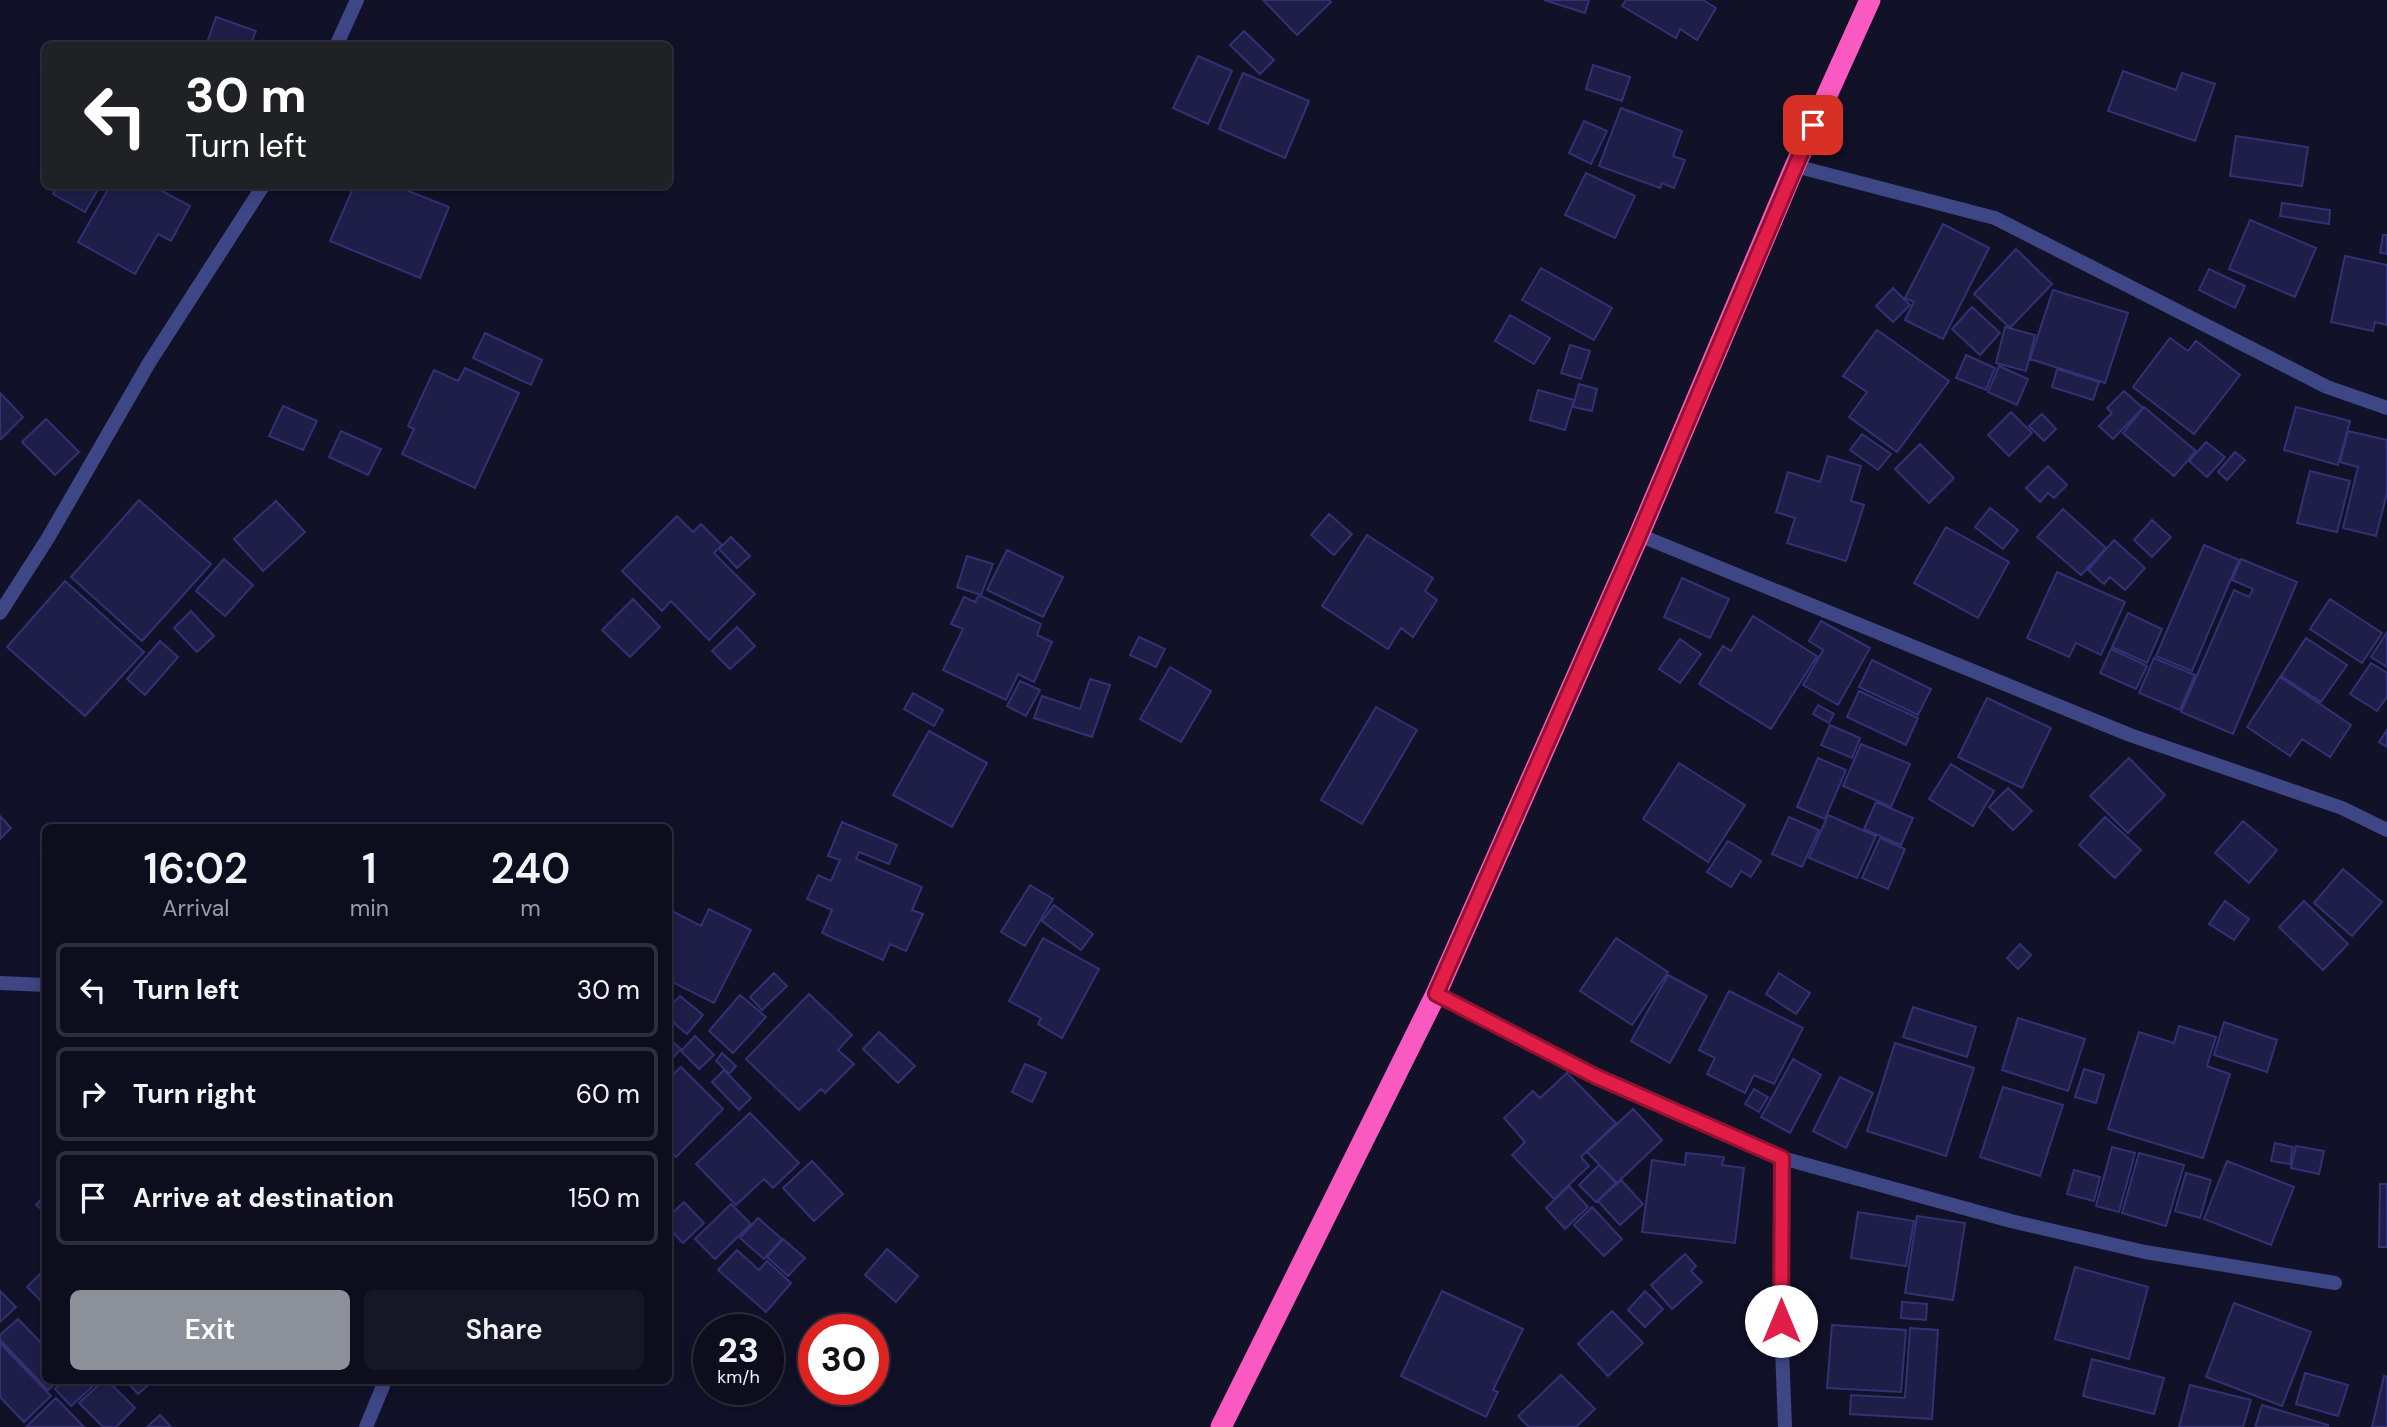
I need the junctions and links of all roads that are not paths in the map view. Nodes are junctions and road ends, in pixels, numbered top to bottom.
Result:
1 (357, 0) edge
2 (1870, 0) edge
3 (338, 42) edge
4 (1794, 166) junction
5 (261, 189) edge
6 (2387, 408) edge
7 (1639, 535) junction
8 (0, 613) edge
9 (2387, 830) edge
10 (0, 983) edge
11 (42, 985) edge
12 (1436, 994) junction
13 (1782, 1158) junction
14 (2335, 1283) dead end
15 (382, 1384) edge
16 (366, 1427) edge
17 (1221, 1427) edge
18 (1785, 1427) edge

1 - 3 street
2 - 4 highway
4 - 6 street
4 - 7 highway
5 - 8 street
7 - 9 street
7 - 12 highway
10 - 11 street
12 - 13 street
12 - 17 highway
13 - 14 street
13 - 18 street
15 - 16 street

